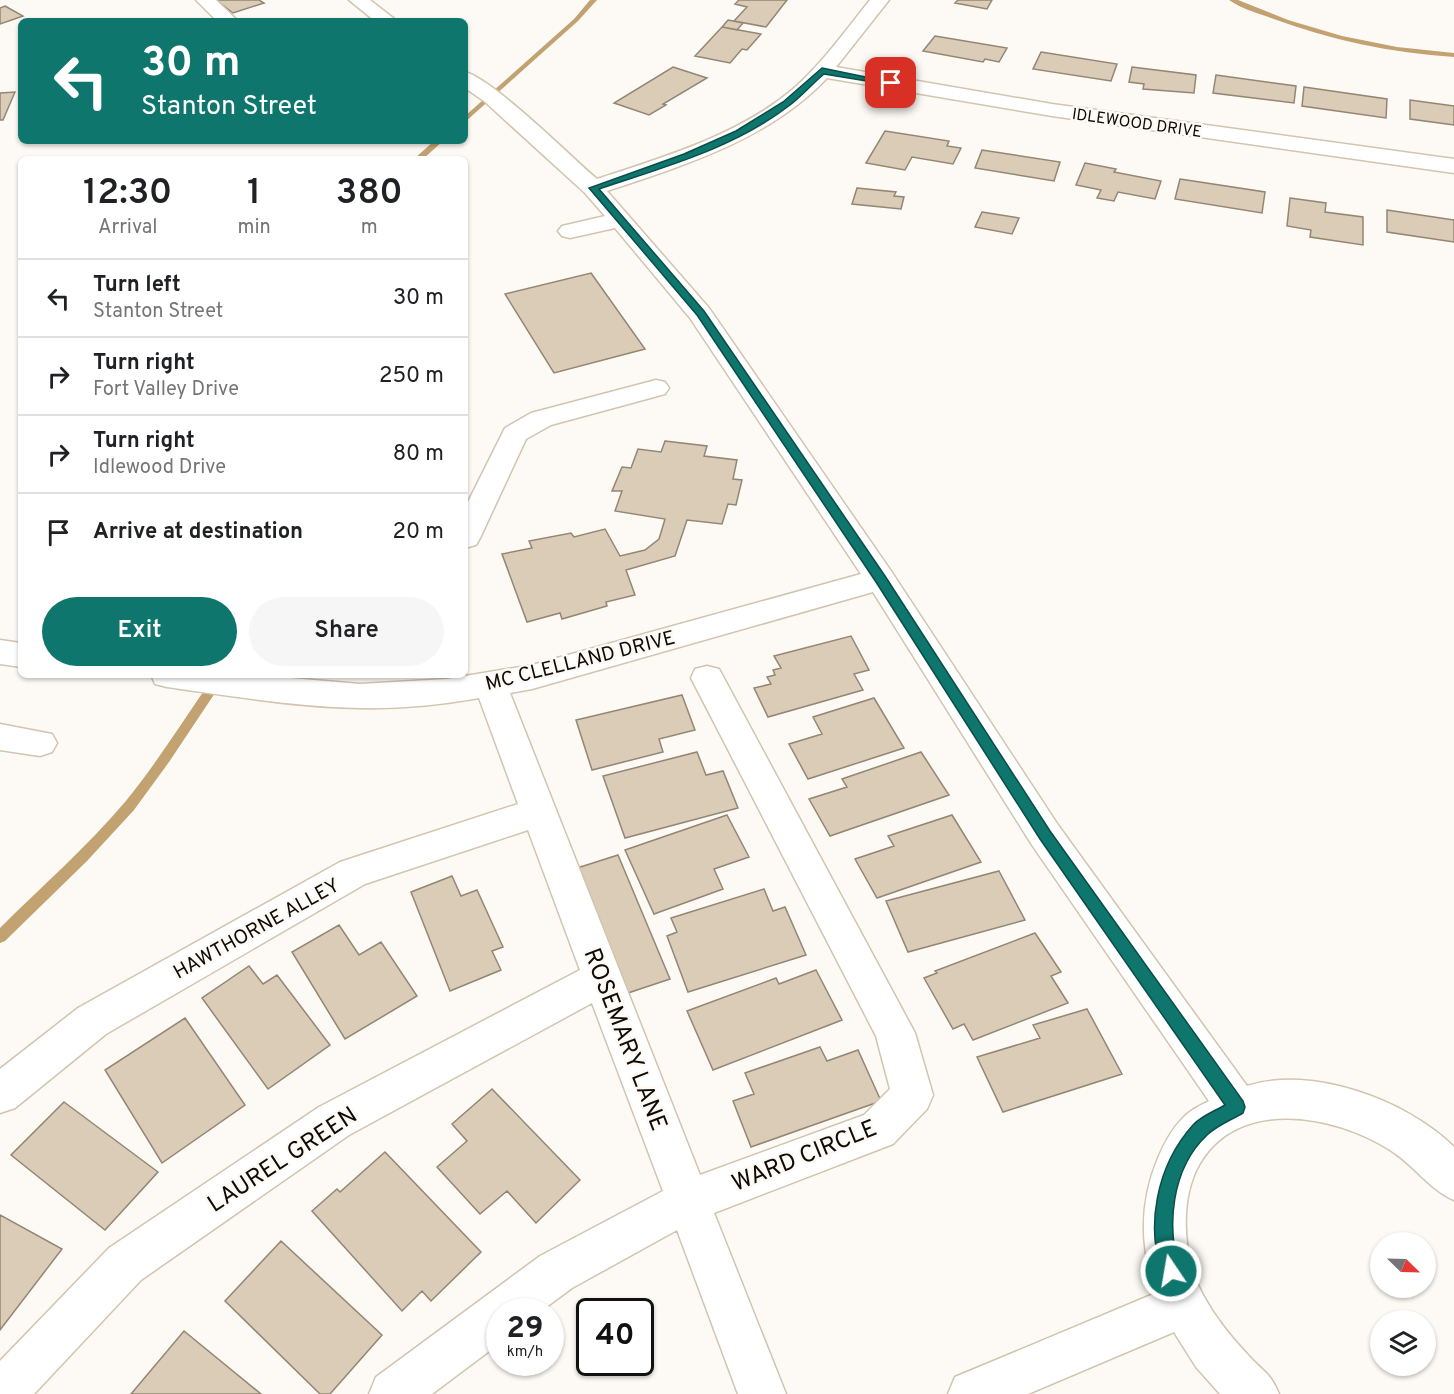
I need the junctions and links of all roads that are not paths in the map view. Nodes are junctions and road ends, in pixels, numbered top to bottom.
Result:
1 (205, 0) edge
2 (880, 0) edge
3 (365, 5) edge
4 (389, 12) edge
5 (225, 18) edge
6 (822, 71) junction
7 (468, 80) edge
8 (1454, 166) edge
9 (593, 188) junction
10 (620, 220) junction
11 (570, 231) dead end
12 (656, 388) dead end
13 (468, 532) edge
14 (880, 579) junction
15 (0, 652) edge
16 (18, 655) edge
17 (189, 678) edge
18 (707, 678) dead end
19 (417, 684) edge
20 (490, 684) junction
21 (0, 737) edge
22 (40, 742) dead end
23 (539, 812) junction
24 (602, 978) junction
25 (0, 1094) edge
26 (1237, 1107) junction
27 (1454, 1179) edge
28 (688, 1201) junction
29 (521, 1298) edge
30 (1183, 1305) junction
31 (486, 1324) edge
32 (1, 1394) edge
33 (393, 1394) edge
34 (762, 1394) edge
35 (972, 1394) edge
36 (1255, 1394) edge

1 - 5 street
2 - 6 street
3 - 4 street
6 - 8 street, IDLEWOOD DRIVE
6 - 9 street
7 - 9 street
9 - 10 street
10 - 11 street
10 - 14 street
12 - 13 street
14 - 20 street, MC CLELLAND DRIVE
14 - 26 street
15 - 16 street
17 - 19 street, MC CLELLAND DRIVE
18 - 28 street, WARD CIRCLE
19 - 20 street, MC CLELLAND DRIVE
20 - 23 street, ROSEMARY LANE
21 - 22 street
23 - 24 street, ROSEMARY LANE
23 - 25 street, HAWTHORNE ALLEY
24 - 28 street, ROSEMARY LANE
24 - 32 street, LAUREL GREEN
26 - 27 street
26 - 30 street
28 - 29 street, WARD CIRCLE
28 - 34 street, ROSEMARY LANE
30 - 35 street
30 - 36 street
31 - 33 street

